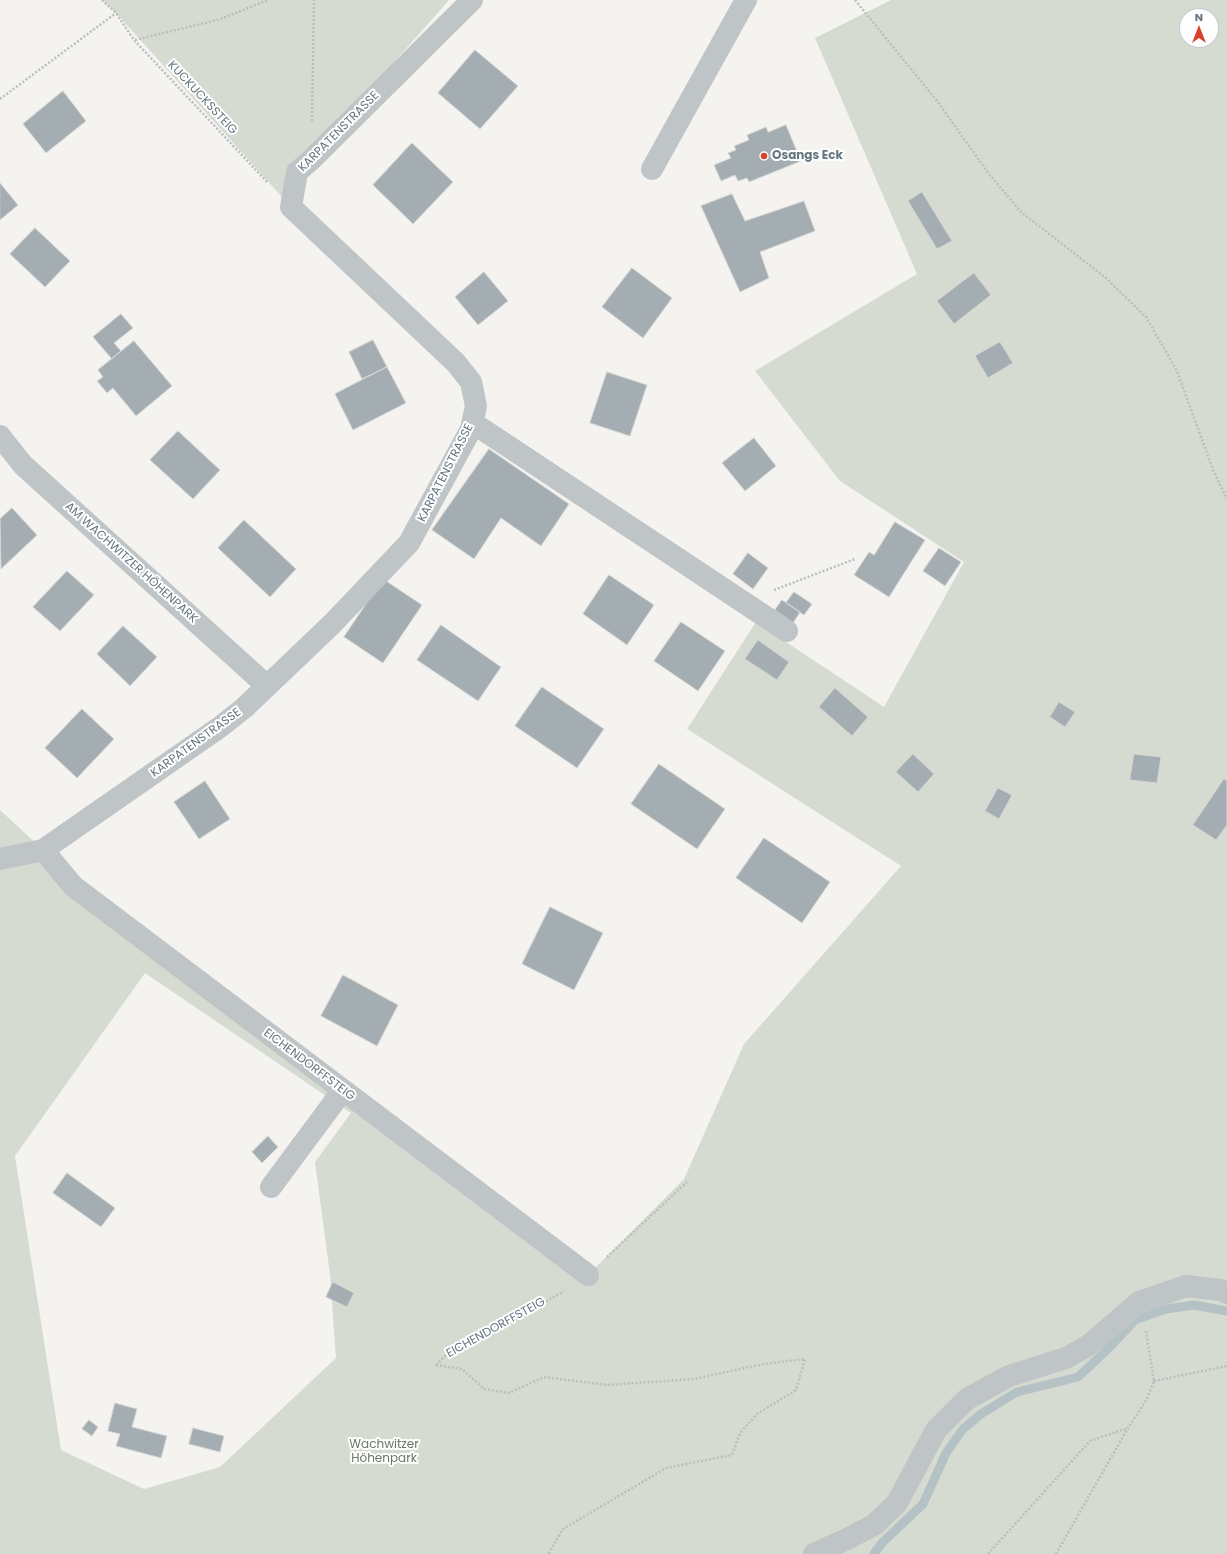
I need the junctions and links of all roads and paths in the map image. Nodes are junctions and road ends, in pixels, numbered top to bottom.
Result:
1 (268, 0) edge
2 (314, 0) edge
3 (472, 0) edge
4 (746, 0) edge
5 (855, 0) edge
6 (103, 1) edge
7 (116, 13) junction
8 (134, 40) junction
9 (0, 98) edge
10 (311, 160) junction
11 (652, 169) dead end
12 (291, 207) junction
13 (473, 423) junction
14 (0, 436) edge
15 (1227, 499) edge
16 (855, 559) dead end
17 (744, 602) junction
18 (787, 631) dead end
19 (267, 686) junction
20 (43, 850) junction
21 (0, 859) edge
22 (343, 1090) junction
23 (686, 1182) dead end
24 (271, 1187) dead end
25 (588, 1275) junction
26 (1227, 1293) edge
27 (1145, 1323) dead end
28 (1227, 1366) edge
29 (1154, 1381) junction
30 (1128, 1428) junction
31 (548, 1554) edge
32 (814, 1554) edge
33 (988, 1554) edge
34 (1056, 1554) edge

1 - 8 path
2 - 10 path
3 - 10 street, KARPATENSTRASSE
4 - 11 street
5 - 15 path
6 - 7 path, KUCKUCKSSTEIG
7 - 8 path, KUCKUCKSSTEIG
7 - 9 path
8 - 12 path, KUCKUCKSSTEIG
10 - 12 street, KARPATENSTRASSE
12 - 13 street, KARPATENSTRASSE
13 - 17 street
13 - 19 street, KARPATENSTRASSE
14 - 19 street, AM WACHWITZER HÖHENPARK
16 - 17 path
17 - 18 street
19 - 20 street, KARPATENSTRASSE
20 - 21 street
20 - 22 street, EICHENDORFFSTEIG
22 - 24 street
22 - 25 street, EICHENDORFFSTEIG
23 - 25 path
25 - 31 path, EICHENDORFFSTEIG
26 - 32 street
27 - 29 path
28 - 29 path
29 - 30 path
30 - 33 path
30 - 34 path

